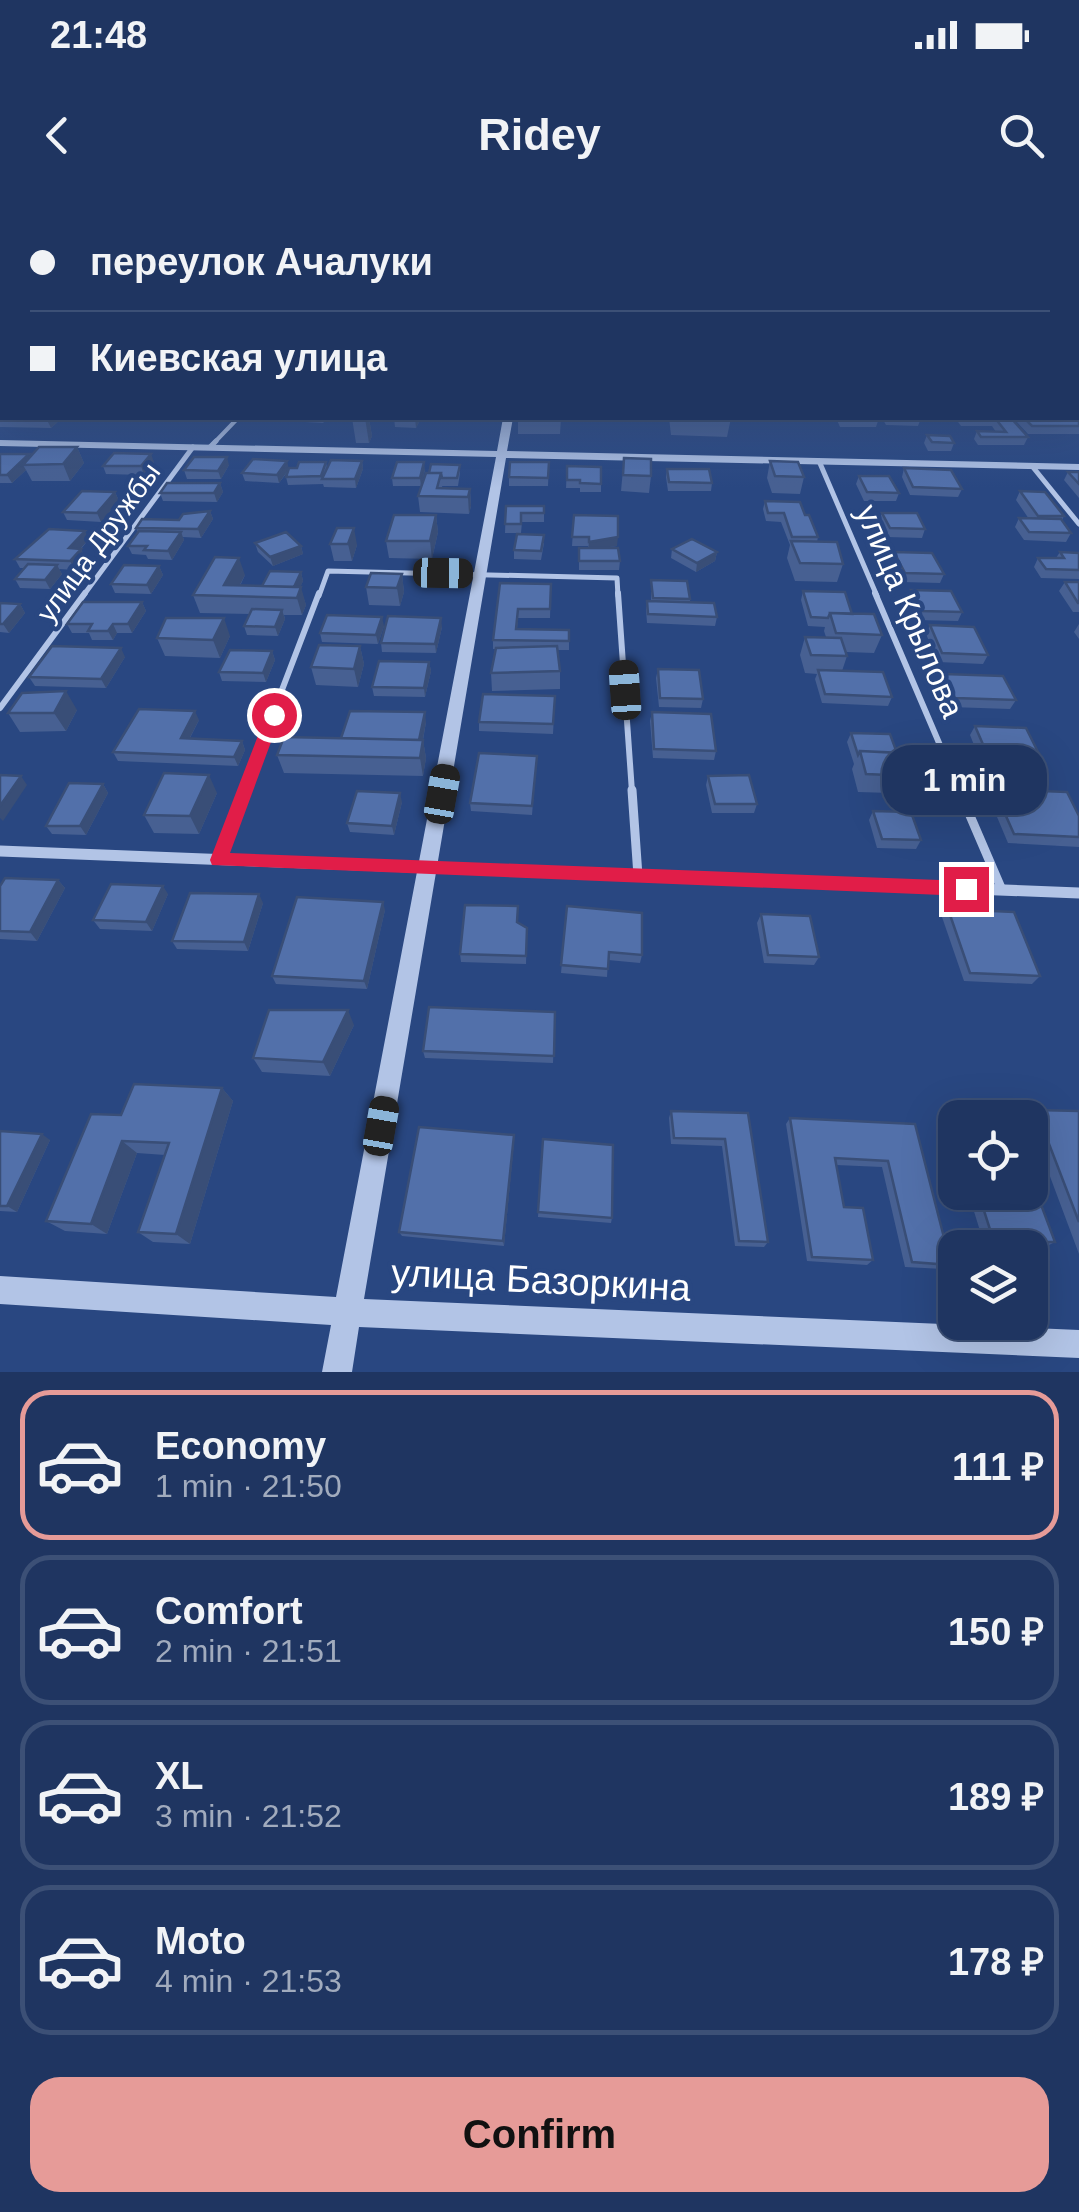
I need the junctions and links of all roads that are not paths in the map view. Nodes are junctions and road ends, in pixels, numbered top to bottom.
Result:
1 (236, 420) edge
2 (508, 420) edge
3 (0, 443) edge
4 (193, 447) junction
5 (210, 448) junction
6 (502, 454) junction
7 (819, 461) junction
8 (1032, 466) junction
9 (1079, 467) edge
10 (1079, 524) edge
11 (481, 574) junction
12 (0, 708) edge
13 (0, 851) edge
14 (218, 860) junction
15 (428, 867) junction
16 (638, 876) junction
17 (1002, 890) junction
18 (1079, 893) edge
19 (0, 1290) edge
20 (347, 1312) junction
21 (1079, 1344) edge
22 (337, 1372) edge

1 - 5 lane
2 - 6 street
3 - 4 street
4 - 5 street
4 - 12 lane, улица Дружбы
5 - 6 street
6 - 7 street
6 - 11 street
7 - 8 street
7 - 17 lane, улица Крылова
8 - 9 street
8 - 10 lane
11 - 14 lane
11 - 15 street
11 - 16 lane
13 - 14 street
14 - 15 street
15 - 16 street
15 - 20 street
16 - 17 street
17 - 18 street
19 - 20 street, улица Базоркина
20 - 21 street, улица Базоркина
20 - 22 street

